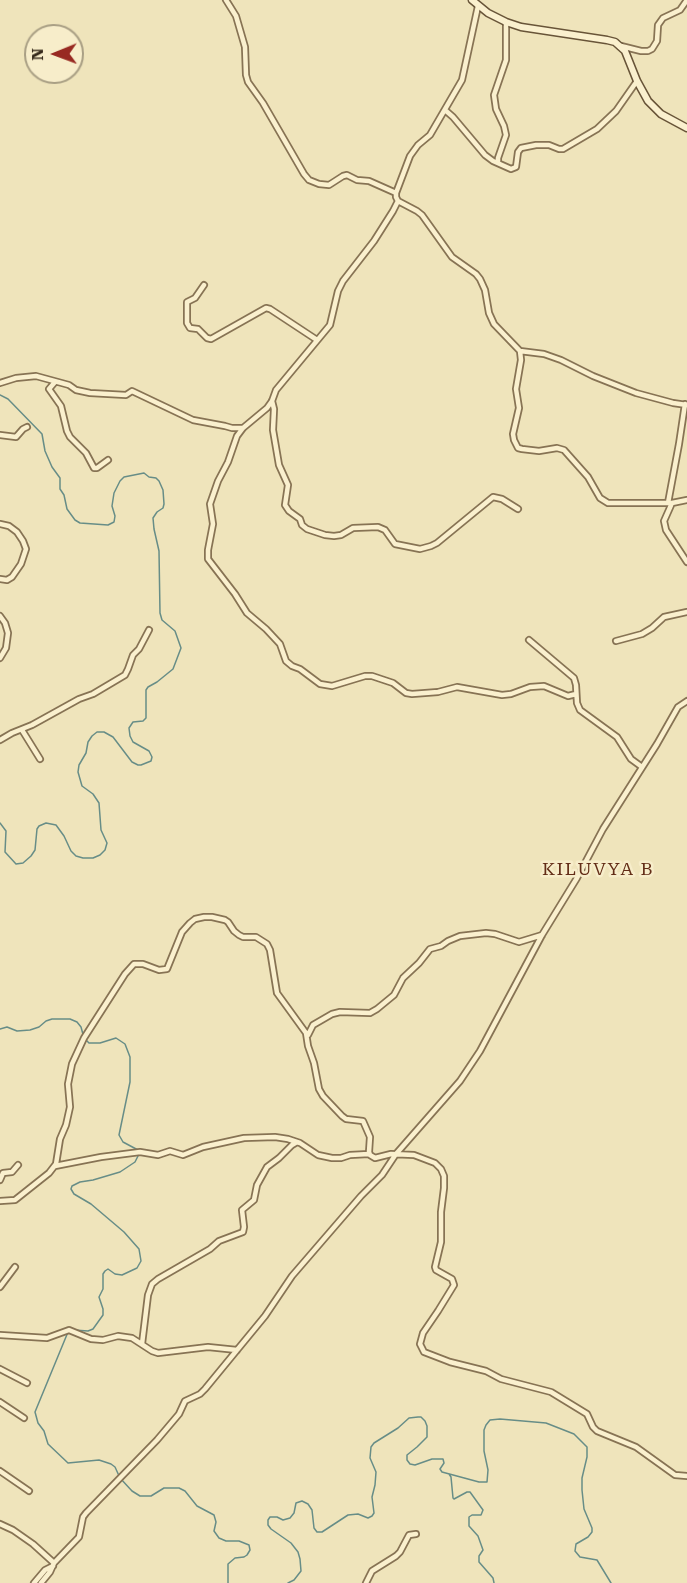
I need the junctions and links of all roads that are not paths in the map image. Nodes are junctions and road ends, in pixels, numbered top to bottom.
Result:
1 (226, 0) edge
2 (472, 0) edge
3 (687, 0) edge
4 (478, 6) junction
5 (506, 22) junction
6 (621, 46) junction
7 (637, 81) junction
8 (445, 110) junction
9 (687, 128) edge
10 (498, 162) junction
11 (396, 193) junction
12 (398, 201) junction
13 (204, 285) dead end
14 (317, 340) junction
15 (520, 351) junction
16 (56, 382) junction
17 (0, 384) edge
18 (272, 401) junction
19 (686, 404) edge
20 (27, 427) dead end
21 (243, 428) junction
22 (0, 435) edge
23 (108, 460) dead end
24 (687, 500) edge
25 (670, 503) junction
26 (518, 509) dead end
27 (0, 524) edge
28 (687, 562) edge
29 (0, 579) edge
30 (687, 612) edge
31 (0, 616) edge
32 (149, 630) dead end
33 (528, 640) dead end
34 (616, 641) dead end
35 (0, 658) edge
36 (576, 694) junction
37 (687, 701) edge
38 (22, 730) junction
39 (0, 740) edge
40 (40, 759) dead end
41 (642, 767) junction
42 (542, 935) junction
43 (307, 1036) junction
44 (297, 1142) junction
45 (369, 1154) junction
46 (396, 1155) junction
47 (18, 1165) dead end
48 (55, 1166) junction
49 (0, 1180) edge
50 (0, 1201) edge
51 (15, 1267) dead end
52 (0, 1287) edge
53 (0, 1335) edge
54 (141, 1344) junction
55 (237, 1350) junction
56 (0, 1369) edge
57 (27, 1383) dead end
58 (0, 1402) edge
59 (24, 1418) dead end
60 (0, 1471) edge
61 (687, 1476) edge
62 (29, 1491) dead end
63 (0, 1524) edge
64 (416, 1534) dead end
65 (54, 1564) junction
66 (34, 1583) edge
67 (40, 1583) edge
68 (366, 1583) edge

1 - 11 street
2 - 4 street
3 - 6 street
4 - 5 street
4 - 8 street
5 - 6 street
5 - 10 street
6 - 7 street
7 - 9 street
7 - 10 street
8 - 10 street
8 - 11 street
11 - 12 street
12 - 14 street
12 - 15 street
13 - 14 street
14 - 18 street
15 - 19 street
15 - 25 street
16 - 17 street
16 - 21 street
16 - 23 street
18 - 21 street
18 - 26 street
19 - 25 street
20 - 22 street
21 - 36 street
24 - 25 street
25 - 28 street
27 - 29 street
30 - 34 street
31 - 35 street
32 - 38 street
33 - 36 street
36 - 41 street
37 - 41 street
38 - 39 street
38 - 40 street
41 - 42 street
42 - 43 street
42 - 46 street
43 - 45 street
43 - 48 street
44 - 45 street
44 - 48 street
44 - 54 street
45 - 46 street
46 - 55 street
46 - 61 street
47 - 49 street
48 - 50 street
51 - 52 street
53 - 54 street
54 - 55 street
55 - 65 street
56 - 57 street
58 - 59 street
60 - 62 street
63 - 65 street
64 - 68 street
65 - 66 street
65 - 67 street

